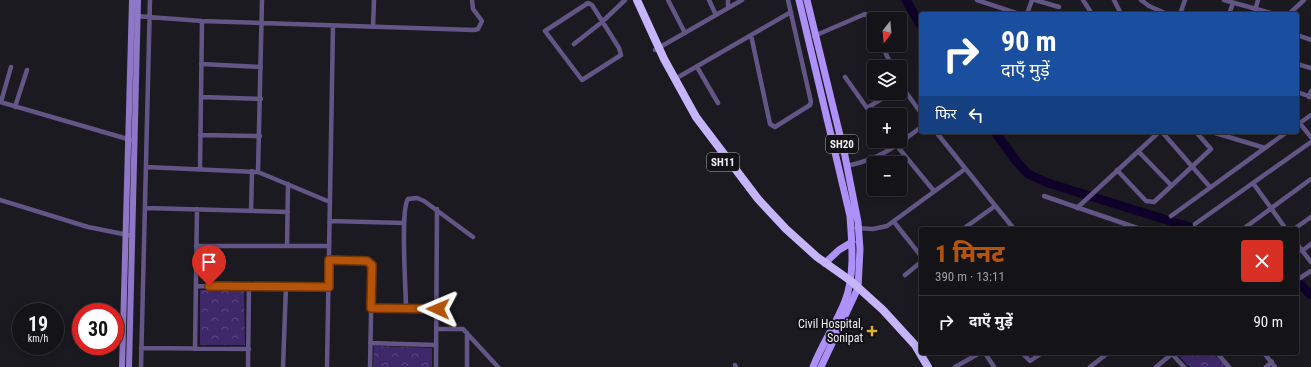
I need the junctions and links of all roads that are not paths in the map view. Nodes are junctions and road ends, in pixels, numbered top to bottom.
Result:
1 (132, 0) edge
2 (138, 0) edge
3 (150, 0) edge
4 (262, 0) edge
5 (374, 0) edge
6 (472, 0) edge
7 (625, 0) edge
8 (631, 0) edge
9 (636, 0) edge
10 (668, 0) edge
11 (709, 0) edge
12 (728, 0) edge
13 (742, 0) edge
14 (788, 0) edge
15 (799, 0) edge
16 (807, 0) edge
17 (977, 0) edge
18 (1032, 0) edge
19 (1035, 0) edge
20 (1083, 0) edge
21 (1114, 0) edge
22 (1140, 0) edge
23 (1185, 0) edge
24 (1224, 0) edge
25 (1258, 0) edge
26 (1304, 0) edge
27 (1233, 3) junction
28 (1059, 7) dead end
29 (728, 8) junction
30 (1256, 8) junction
31 (791, 12) junction
32 (1013, 12) edge
33 (1028, 12) edge
34 (1091, 12) edge
35 (1119, 12) edge
36 (1158, 12) edge
37 (1181, 12) edge
38 (1231, 12) edge
39 (1255, 12) edge
40 (1268, 12) edge
41 (1292, 12) edge
42 (716, 15) junction
43 (867, 15) edge
44 (135, 16) junction
45 (150, 17) junction
46 (202, 21) junction
47 (602, 22) junction
48 (262, 23) junction
49 (333, 26) junction
50 (373, 27) junction
51 (685, 32) junction
52 (751, 35) junction
53 (816, 35) junction
54 (1299, 36) edge
55 (808, 39) junction
56 (1311, 40) edge
57 (574, 44) dead end
58 (657, 49) junction
59 (662, 60) junction
60 (202, 64) junction
61 (1299, 65) edge
62 (11, 66) dead end
63 (261, 67) junction
64 (697, 67) junction
65 (1311, 68) edge
66 (27, 70) dead end
67 (845, 77) dead end
68 (675, 79) junction
69 (1311, 91) edge
70 (1299, 93) edge
71 (907, 95) edge
72 (201, 97) junction
73 (1310, 97) edge
74 (261, 99) junction
75 (881, 100) edge
76 (0, 102) edge
77 (718, 103) dead end
78 (15, 107) junction
79 (919, 110) edge
80 (1311, 115) edge
81 (1299, 122) edge
82 (1299, 124) edge
83 (919, 129) edge
84 (938, 134) edge
85 (1157, 134) edge
86 (1164, 134) edge
87 (1198, 134) edge
88 (1219, 134) edge
89 (1285, 134) edge
90 (200, 135) junction
91 (260, 136) junction
92 (1311, 137) edge
93 (907, 138) edge
94 (132, 140) junction
95 (1311, 142) edge
96 (893, 148) edge
97 (899, 148) edge
98 (1265, 148) junction
99 (1138, 152) junction
100 (847, 166) junction
101 (1192, 166) junction
102 (146, 167) junction
103 (200, 169) junction
104 (965, 169) junction
105 (1117, 170) junction
106 (252, 171) junction
107 (258, 172) junction
108 (1311, 179) edge
109 (1253, 183) junction
110 (288, 184) junction
111 (1171, 186) junction
112 (1210, 187) junction
113 (934, 191) junction
114 (1044, 196) dead end
115 (0, 200) edge
116 (330, 202) junction
117 (995, 206) junction
118 (145, 208) junction
119 (1077, 208) junction
120 (1271, 208) junction
121 (197, 209) junction
122 (437, 210) junction
123 (251, 211) junction
124 (288, 212) junction
125 (1171, 216) dead end
126 (1311, 217) edge
127 (330, 221) junction
128 (894, 222) junction
129 (404, 223) junction
130 (1195, 224) dead end
131 (967, 227) edge
132 (1012, 227) edge
133 (1134, 227) edge
134 (1246, 227) edge
135 (1285, 227) edge
136 (1297, 227) edge
137 (855, 228) junction
138 (125, 236) junction
139 (133, 236) junction
140 (473, 237) dead end
141 (852, 242) junction
142 (1311, 244) edge
143 (196, 246) junction
144 (287, 246) junction
145 (329, 246) junction
146 (1299, 247) edge
147 (1302, 251) junction
148 (919, 253) edge
149 (329, 260) junction
150 (1311, 262) edge
151 (826, 263) junction
152 (919, 264) edge
153 (1311, 271) edge
154 (905, 275) dead end
155 (1300, 278) dead end
156 (850, 283) junction
157 (196, 286) junction
158 (249, 286) junction
159 (286, 286) junction
160 (329, 287) junction
161 (860, 291) junction
162 (371, 308) junction
163 (406, 308) junction
164 (438, 309) junction
165 (437, 329) junction
166 (467, 333) junction
167 (370, 343) junction
168 (436, 345) junction
169 (141, 348) junction
170 (196, 349) junction
171 (248, 349) junction
172 (919, 350) edge
173 (922, 355) edge
174 (976, 355) edge
175 (986, 355) edge
176 (1024, 355) edge
177 (1039, 355) edge
178 (1105, 355) edge
179 (1172, 355) edge
180 (1174, 355) edge
181 (1218, 355) edge
182 (1266, 355) edge
183 (1272, 362) junction
184 (122, 367) edge
185 (129, 367) edge
186 (141, 367) edge
187 (248, 367) edge
188 (284, 367) edge
189 (327, 367) edge
190 (370, 367) edge
191 (436, 367) edge
192 (467, 367) edge
193 (498, 367) edge
194 (813, 367) edge
195 (821, 367) edge
196 (928, 367) edge
197 (955, 367) edge
198 (994, 367) edge
199 (1090, 367) edge
200 (1156, 367) edge
201 (1184, 367) edge
202 (1229, 367) edge
203 (1266, 367) edge
204 (1275, 367) edge

1 - 44 street
2 - 44 street
3 - 45 street
4 - 48 street
5 - 50 street
6 - 50 street
7 - 47 street
8 - 58 highway, SH11
9 - 58 highway, SH11
10 - 51 street
11 - 42 street
12 - 29 street
13 - 29 street
14 - 31 street
15 - 55 main road, SH20
16 - 53 main road, SH20
17 - 32 street
18 - 33 street
19 - 28 street
20 - 34 street
21 - 35 street
22 - 36 street
23 - 37 street
24 - 27 street
25 - 30 street
26 - 41 street
27 - 30 street
27 - 38 street
29 - 42 street
30 - 39 street
30 - 40 street
31 - 52 street
31 - 52 street
42 - 51 street
43 - 53 street
44 - 45 street
44 - 94 street
45 - 46 street
45 - 102 street
46 - 48 street
46 - 60 street
47 - 47 street
47 - 57 street
48 - 49 street
48 - 63 street
49 - 50 street
49 - 116 street
51 - 58 street
52 - 64 street
53 - 55 street
53 - 100 main road, SH20
54 - 56 street
55 - 137 main road, SH20
58 - 59 highway, SH11
59 - 68 highway, SH11
59 - 156 highway, SH11
60 - 63 street
60 - 72 street
61 - 65 street
62 - 76 street
63 - 74 street
64 - 68 street
64 - 77 street
66 - 78 street
67 - 75 street
68 - 151 highway, SH11
69 - 73 street
70 - 73 street
71 - 79 street
72 - 74 street
72 - 90 street
74 - 91 street
76 - 78 street
78 - 94 street
80 - 81 street
82 - 92 street
83 - 93 street
84 - 104 street
85 - 99 street
86 - 101 street
87 - 101 street
88 - 98 street
89 - 98 street
90 - 91 street
90 - 103 street
91 - 107 street
94 - 138 street
94 - 139 street
95 - 109 street
96 - 100 street
97 - 113 street
98 - 112 street
99 - 105 street
99 - 111 street
100 - 137 main road, SH20
101 - 111 street
101 - 112 street
102 - 103 street
102 - 118 street
103 - 106 street
104 - 113 street
104 - 117 street
105 - 111 street
105 - 119 street
106 - 107 street
106 - 123 street
107 - 110 street
108 - 120 street
109 - 120 street
109 - 130 street
110 - 116 street
110 - 124 street
112 - 125 street
113 - 128 street
114 - 119 street
115 - 138 street
116 - 127 street
117 - 131 street
117 - 132 street
118 - 121 street
118 - 169 street
119 - 133 street
120 - 134 street
120 - 135 street
121 - 123 street
121 - 143 street
122 - 129 street
122 - 140 street
122 - 164 street
123 - 124 street
124 - 144 street
126 - 136 street
127 - 129 street
127 - 145 street
128 - 137 street
128 - 148 street
129 - 163 street
137 - 141 main road, SH20
137 - 161 main road, SH20
138 - 139 street
138 - 184 street
139 - 185 street
141 - 151 main road
141 - 156 main road, SH20
142 - 147 street
143 - 144 street
143 - 157 street
144 - 145 street
145 - 149 street
146 - 147 street
147 - 150 street
149 - 160 street
149 - 162 street
151 - 156 highway, SH11
152 - 154 street
153 - 155 street
156 - 161 highway, SH11
156 - 194 main road, SH20
157 - 158 street
157 - 170 street
158 - 159 street
158 - 171 street
159 - 160 street
159 - 188 street
160 - 189 street
161 - 172 highway
161 - 195 main road, SH20
162 - 163 street
162 - 167 street
163 - 164 street
164 - 165 street
165 - 166 street
165 - 168 street
166 - 192 street
166 - 193 street
167 - 168 street
167 - 190 street
168 - 191 street
169 - 170 street
169 - 186 street
170 - 171 street
171 - 187 street
173 - 196 highway
174 - 197 street
175 - 198 street
176 - 177 street
178 - 199 street
179 - 200 street
180 - 201 street
181 - 202 street
182 - 183 street
183 - 203 street
183 - 204 street

